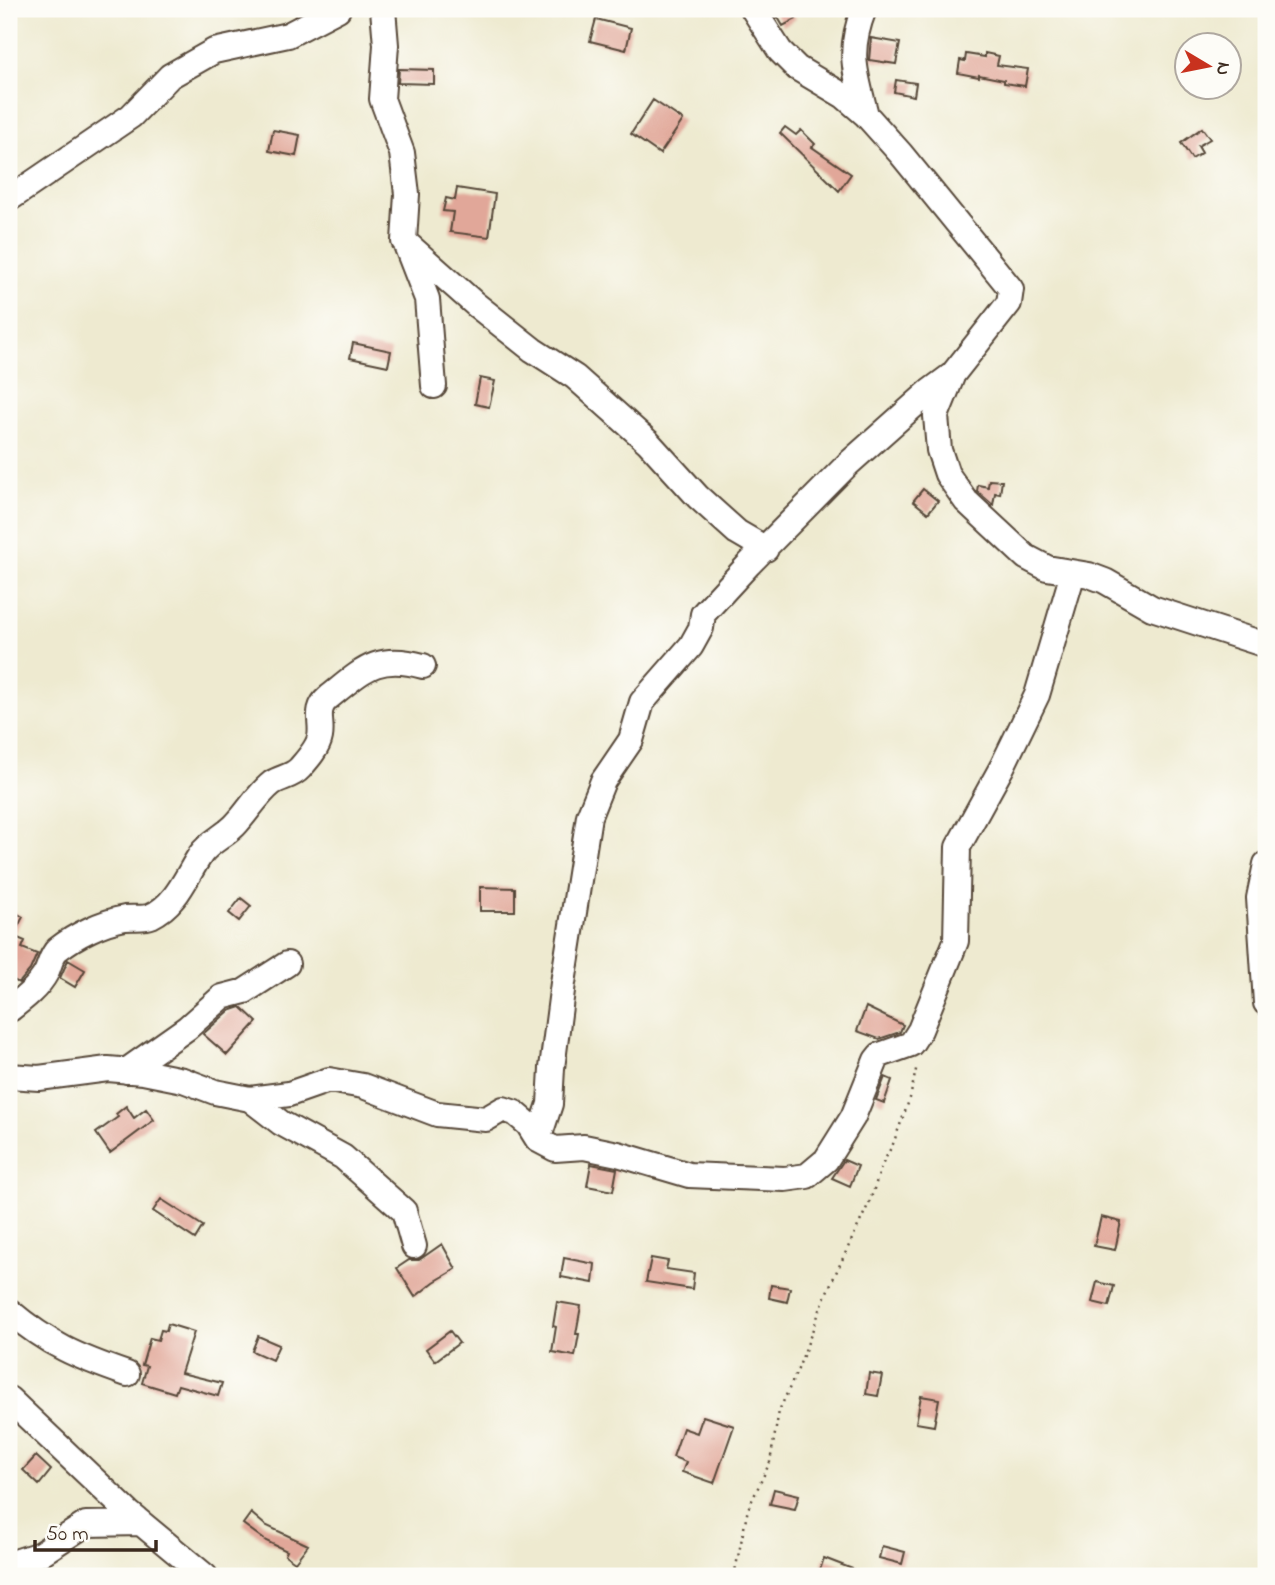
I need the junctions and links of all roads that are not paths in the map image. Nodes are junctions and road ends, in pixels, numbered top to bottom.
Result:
1 (338, 9) edge
2 (383, 9) edge
3 (753, 9) edge
4 (864, 9) edge
5 (866, 115) junction
6 (9, 199) edge
7 (404, 241) junction
8 (953, 374) junction
9 (434, 386) dead end
10 (766, 549) junction
11 (1073, 573) junction
12 (1266, 645) edge
13 (423, 666) dead end
14 (1266, 864) edge
15 (287, 964) dead end
16 (1266, 1003) edge
17 (9, 1010) edge
18 (126, 1071) junction
19 (9, 1076) edge
20 (250, 1099) junction
21 (538, 1140) junction
22 (414, 1246) dead end
23 (9, 1311) edge
24 (127, 1374) dead end
25 (9, 1399) edge
26 (141, 1523) junction
27 (9, 1564) edge
28 (205, 1576) edge

1 - 6 street
2 - 7 street
3 - 5 street
4 - 5 street
5 - 8 street
7 - 9 street
7 - 10 street
8 - 10 street
8 - 11 street
10 - 21 street
11 - 12 street
11 - 21 street
13 - 17 street
14 - 16 street
15 - 18 street
18 - 19 street
18 - 20 street
20 - 21 street
20 - 22 street
23 - 24 street
25 - 26 street
26 - 27 street
26 - 28 street

